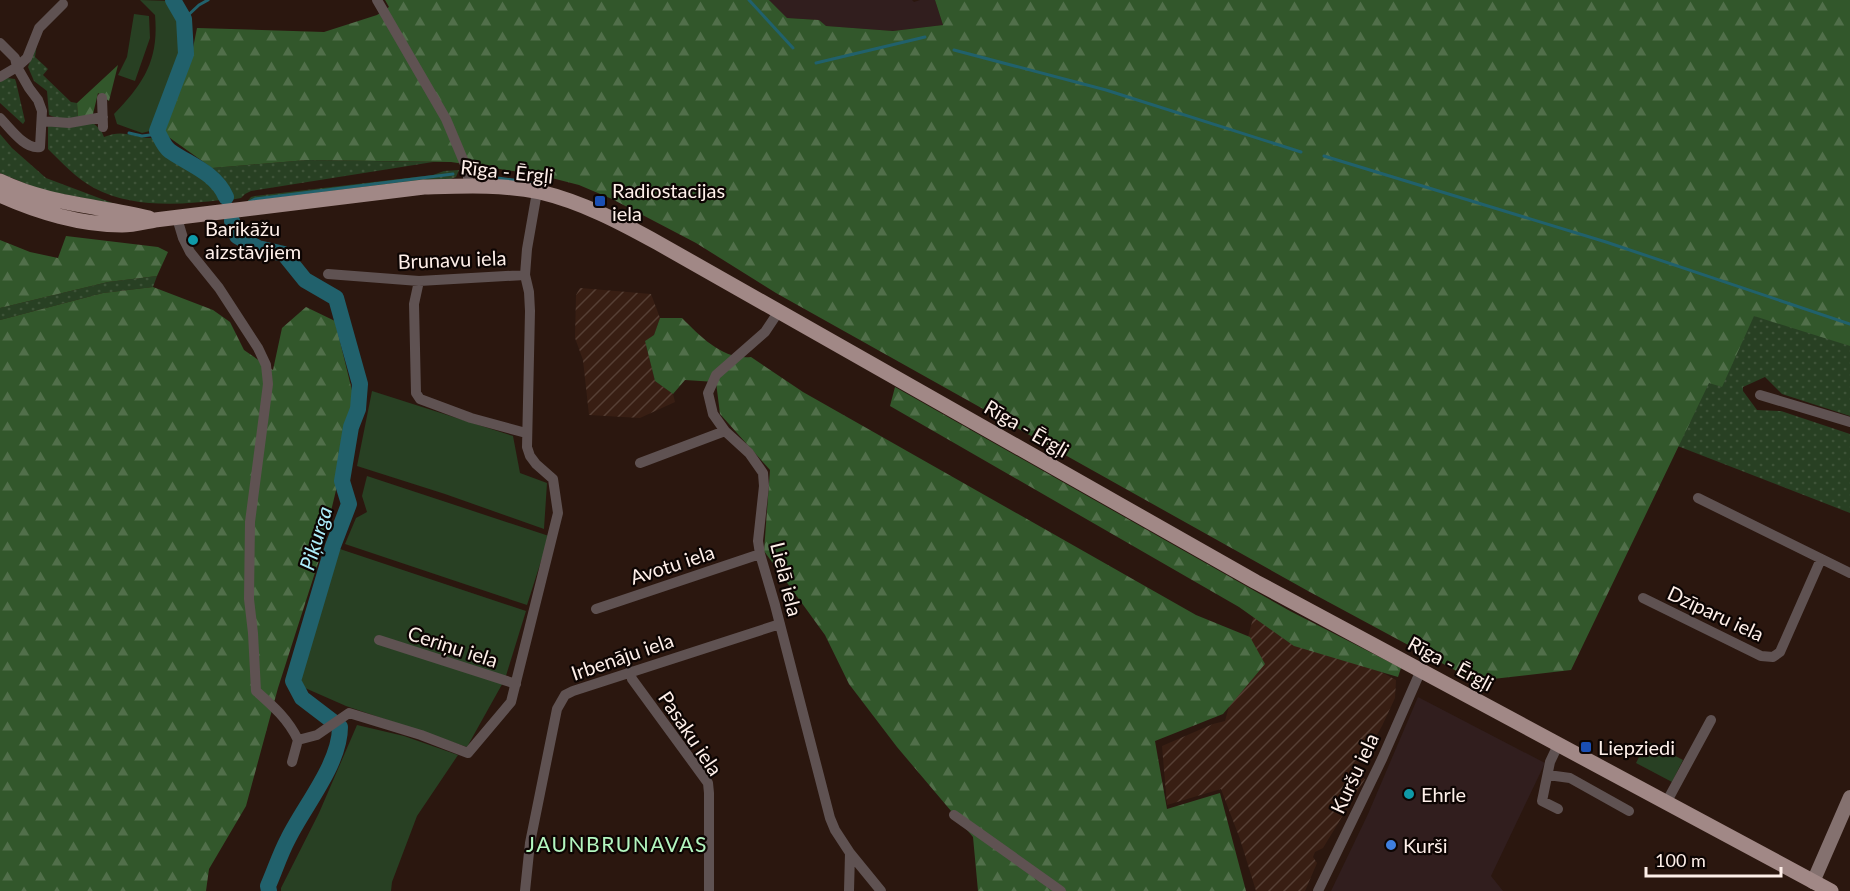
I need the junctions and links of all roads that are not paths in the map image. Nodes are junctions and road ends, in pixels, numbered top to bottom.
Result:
1 (378, 0) edge
2 (63, 4) dead end
3 (0, 43) edge
4 (17, 68) junction
5 (0, 77) edge
6 (102, 98) dead end
7 (0, 118) edge
8 (42, 121) junction
9 (0, 181) edge
10 (469, 186) junction
11 (537, 192) junction
12 (0, 195) edge
13 (177, 218) junction
14 (155, 220) junction
15 (328, 274) dead end
16 (525, 275) junction
17 (418, 281) junction
18 (779, 311) junction
19 (1760, 395) dead end
20 (1850, 422) edge
21 (725, 431) junction
22 (526, 433) junction
23 (640, 463) dead end
24 (1698, 498) dead end
25 (760, 554) junction
26 (1821, 559) junction
27 (1850, 573) edge
28 (1643, 598) dead end
29 (596, 609) dead end
30 (780, 624) junction
31 (378, 640) dead end
32 (1421, 670) junction
33 (630, 671) junction
34 (516, 684) junction
35 (1712, 720) dead end
36 (298, 740) junction
37 (1558, 745) junction
38 (292, 762) dead end
39 (1548, 775) junction
40 (1849, 799) edge
41 (1666, 803) junction
42 (1557, 809) dead end
43 (1629, 811) dead end
44 (954, 815) dead end
45 (850, 853) junction
46 (1813, 882) junction
47 (525, 891) edge
48 (709, 891) edge
49 (849, 891) edge
50 (881, 891) edge
51 (1061, 891) edge
52 (1318, 891) edge
53 (1831, 891) edge

1 - 10 street
2 - 4 street
3 - 4 street
4 - 5 street
4 - 8 street
6 - 8 street
7 - 8 street
9 - 14 main road, Rīga - Ērgļi
10 - 11 main road, Rīga - Ērgļi
10 - 13 main road, Rīga - Ērgļi
11 - 16 street, Brunavu iela
11 - 18 main road, Rīga - Ērgļi
12 - 14 main road, Rīga - Ērgļi
13 - 14 main road, Rīga - Ērgļi
13 - 36 street
15 - 17 street, Brunavu iela
16 - 17 street, Brunavu iela
16 - 22 street
17 - 22 street
18 - 21 street, Lielā iela
18 - 32 main road, Rīga - Ērgļi
19 - 20 street
21 - 23 street
21 - 25 street, Lielā iela
22 - 34 street
24 - 26 street
25 - 29 street, Avotu iela
25 - 30 street, Lielā iela
26 - 27 street
26 - 28 street, Dzīparu iela
30 - 33 street, Irbenāju iela
30 - 45 street, Lielā iela
31 - 34 street, Ceriņu iela
32 - 37 main road, Rīga - Ērgļi
32 - 52 street, Kuršu iela
33 - 47 street, Irbenāju iela
33 - 48 street, Pasaku iela
34 - 36 street
35 - 41 street
36 - 38 street
37 - 39 street
37 - 41 main road, Rīga - Ērgļi
39 - 42 street
39 - 43 street
40 - 46 main road
41 - 46 main road, Rīga - Ērgļi
44 - 51 street
45 - 49 street
45 - 50 street, Lielā iela
46 - 53 main road, Rīga - Ērgļi

